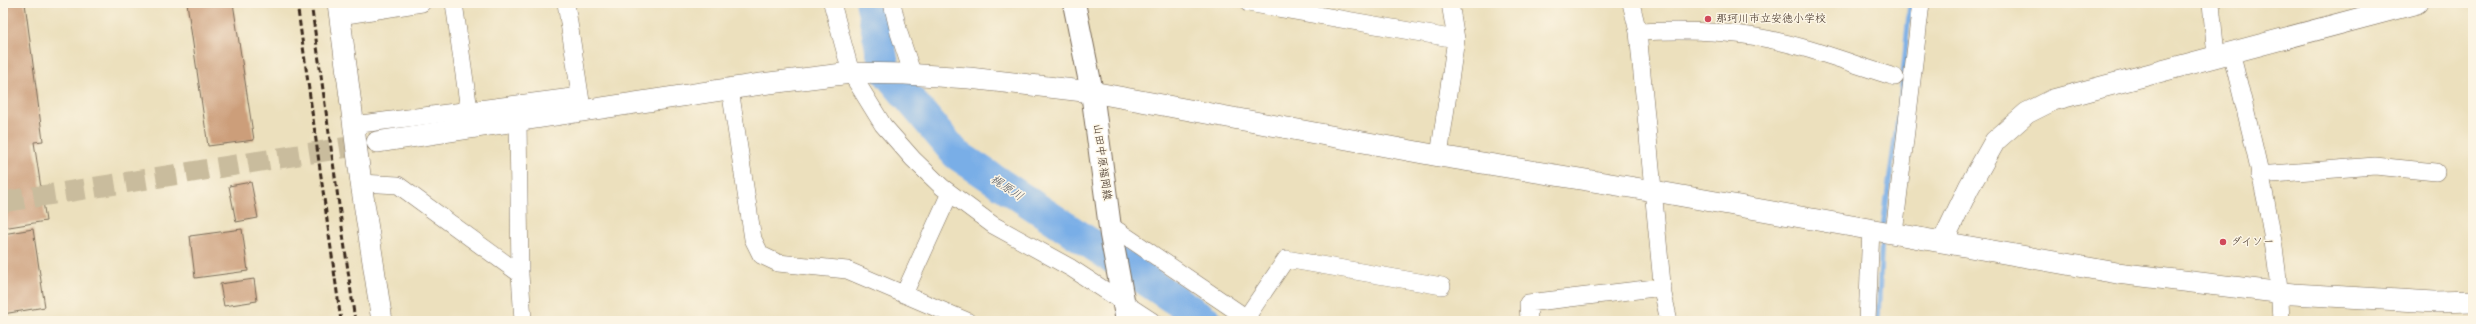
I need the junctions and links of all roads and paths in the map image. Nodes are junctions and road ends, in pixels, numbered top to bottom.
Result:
1 (422, 3) edge
2 (454, 3) edge
3 (566, 3) edge
4 (832, 3) edge
5 (892, 3) edge
6 (1074, 3) edge
7 (1248, 3) edge
8 (1450, 3) edge
9 (1631, 3) edge
10 (1921, 3) edge
11 (2211, 3) edge
12 (2417, 3) edge
13 (339, 9) edge
14 (1326, 10) edge
15 (1638, 32) junction
16 (1456, 39) junction
17 (2223, 54) junction
18 (855, 73) junction
19 (909, 74) junction
20 (1895, 77) dead end
21 (730, 89) junction
22 (1092, 92) junction
23 (581, 104) junction
24 (469, 110) junction
25 (518, 121) junction
26 (353, 125) junction
27 (377, 142) tunnel mouth
28 (1439, 156) junction
29 (2436, 172) dead end
30 (2259, 175) junction
31 (361, 184) junction
32 (1654, 191) junction
33 (950, 193) junction
34 (1871, 229) junction
35 (1111, 231) junction
36 (1894, 233) junction
37 (1943, 241) junction
38 (520, 274) junction
39 (1442, 286) dead end
40 (1663, 288) junction
41 (2280, 293) junction
42 (904, 294) junction
43 (2473, 301) edge
44 (1124, 303) edge
45 (1249, 319) edge
46 (382, 321) edge
47 (523, 321) edge
48 (967, 321) edge
49 (1152, 321) edge
50 (1529, 321) edge
51 (1670, 321) edge
52 (1867, 321) edge
53 (2281, 321) edge

1 - 13 street
2 - 24 street
3 - 23 street
4 - 18 street
5 - 19 street
6 - 22 main road, 山田中原福岡線
7 - 14 street
8 - 16 street
9 - 15 street
10 - 36 street
11 - 17 street
12 - 17 street
13 - 26 street
14 - 16 street
15 - 20 street
15 - 32 street
16 - 28 street
17 - 30 street
17 - 37 street
18 - 19 street
18 - 21 street
18 - 33 street
19 - 22 street
21 - 23 street
21 - 42 street
22 - 28 street
22 - 35 main road, 山田中原福岡線
23 - 24 street
23 - 25 street
24 - 26 street
25 - 27 street
25 - 38 street
26 - 31 street
28 - 32 street
29 - 30 street
30 - 41 street
31 - 38 street
31 - 46 street
32 - 34 street
32 - 40 street
33 - 42 street
33 - 44 street
34 - 36 street
34 - 52 street
35 - 44 main road, 山田中原福岡線
35 - 45 street
36 - 37 street
37 - 41 street
38 - 47 street
39 - 45 street
40 - 50 street
40 - 51 street
41 - 43 street
41 - 53 street
42 - 48 street
44 - 49 street

